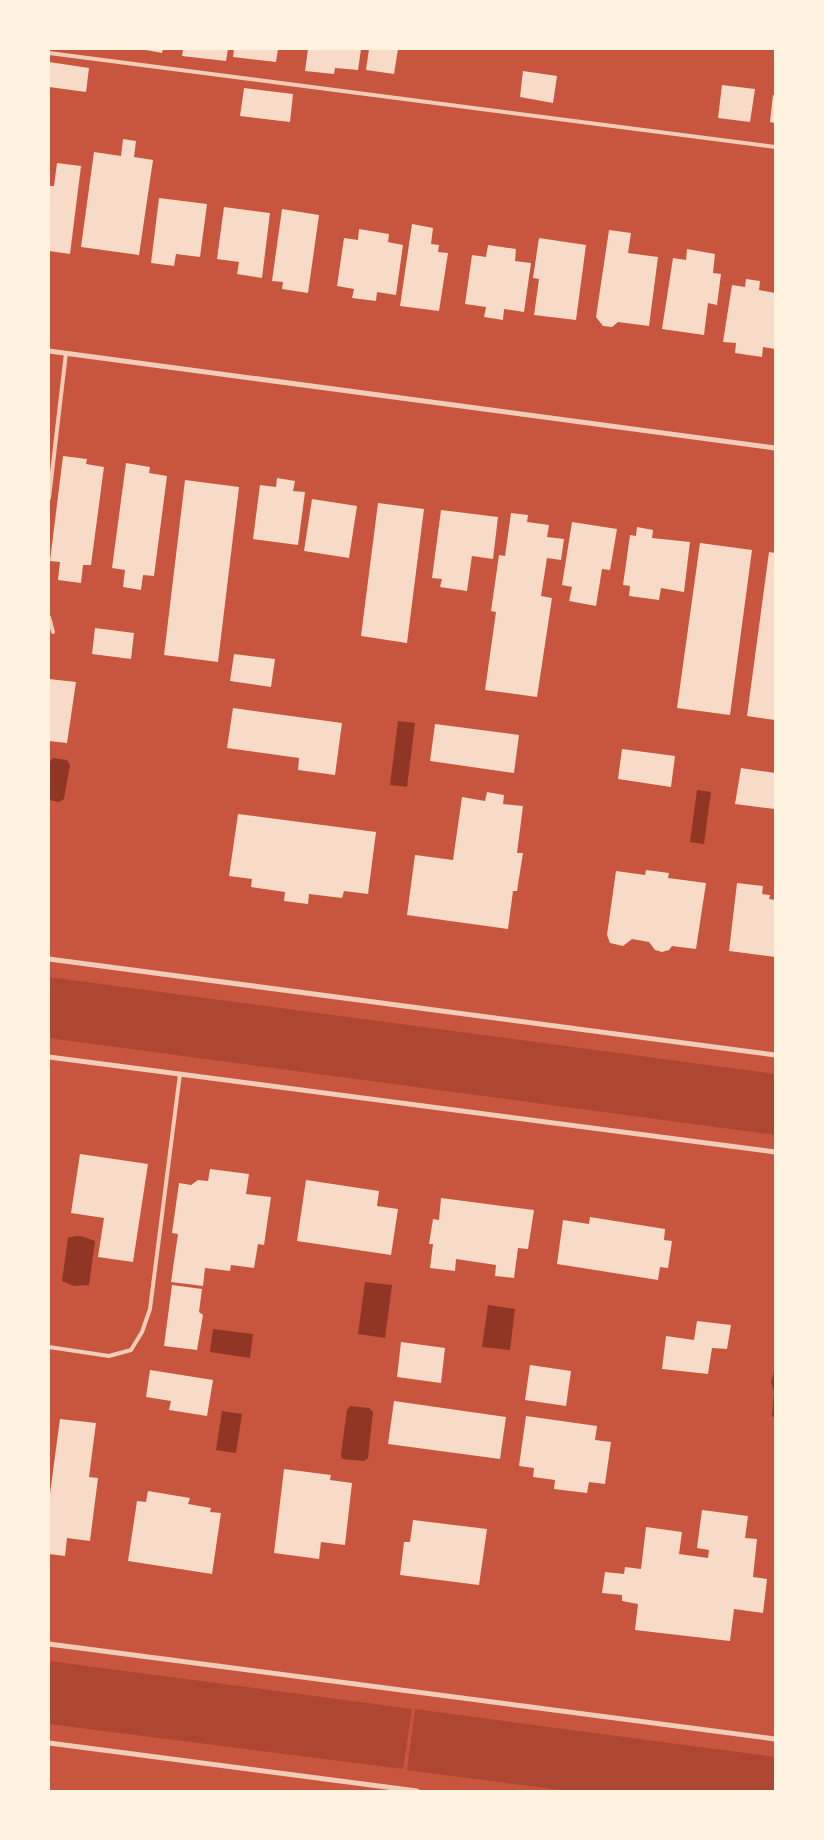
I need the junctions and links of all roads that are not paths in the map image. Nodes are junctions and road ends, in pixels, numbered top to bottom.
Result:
1 (49, 54) edge
2 (775, 147) edge
3 (49, 351) edge
4 (66, 353) junction
5 (775, 448) edge
6 (49, 498) edge
7 (49, 617) edge
8 (53, 632) dead end
9 (49, 959) edge
10 (775, 1055) edge
11 (49, 1057) edge
12 (180, 1074) junction
13 (775, 1152) edge
14 (49, 1347) edge
15 (49, 1644) edge
16 (775, 1739) edge
17 (49, 1743) edge
18 (417, 1791) edge

1 - 2 lane
3 - 4 street
4 - 5 street
4 - 6 lane
7 - 8 lane
9 - 10 street
11 - 12 street
12 - 13 street
12 - 14 lane
15 - 16 street
17 - 18 street

